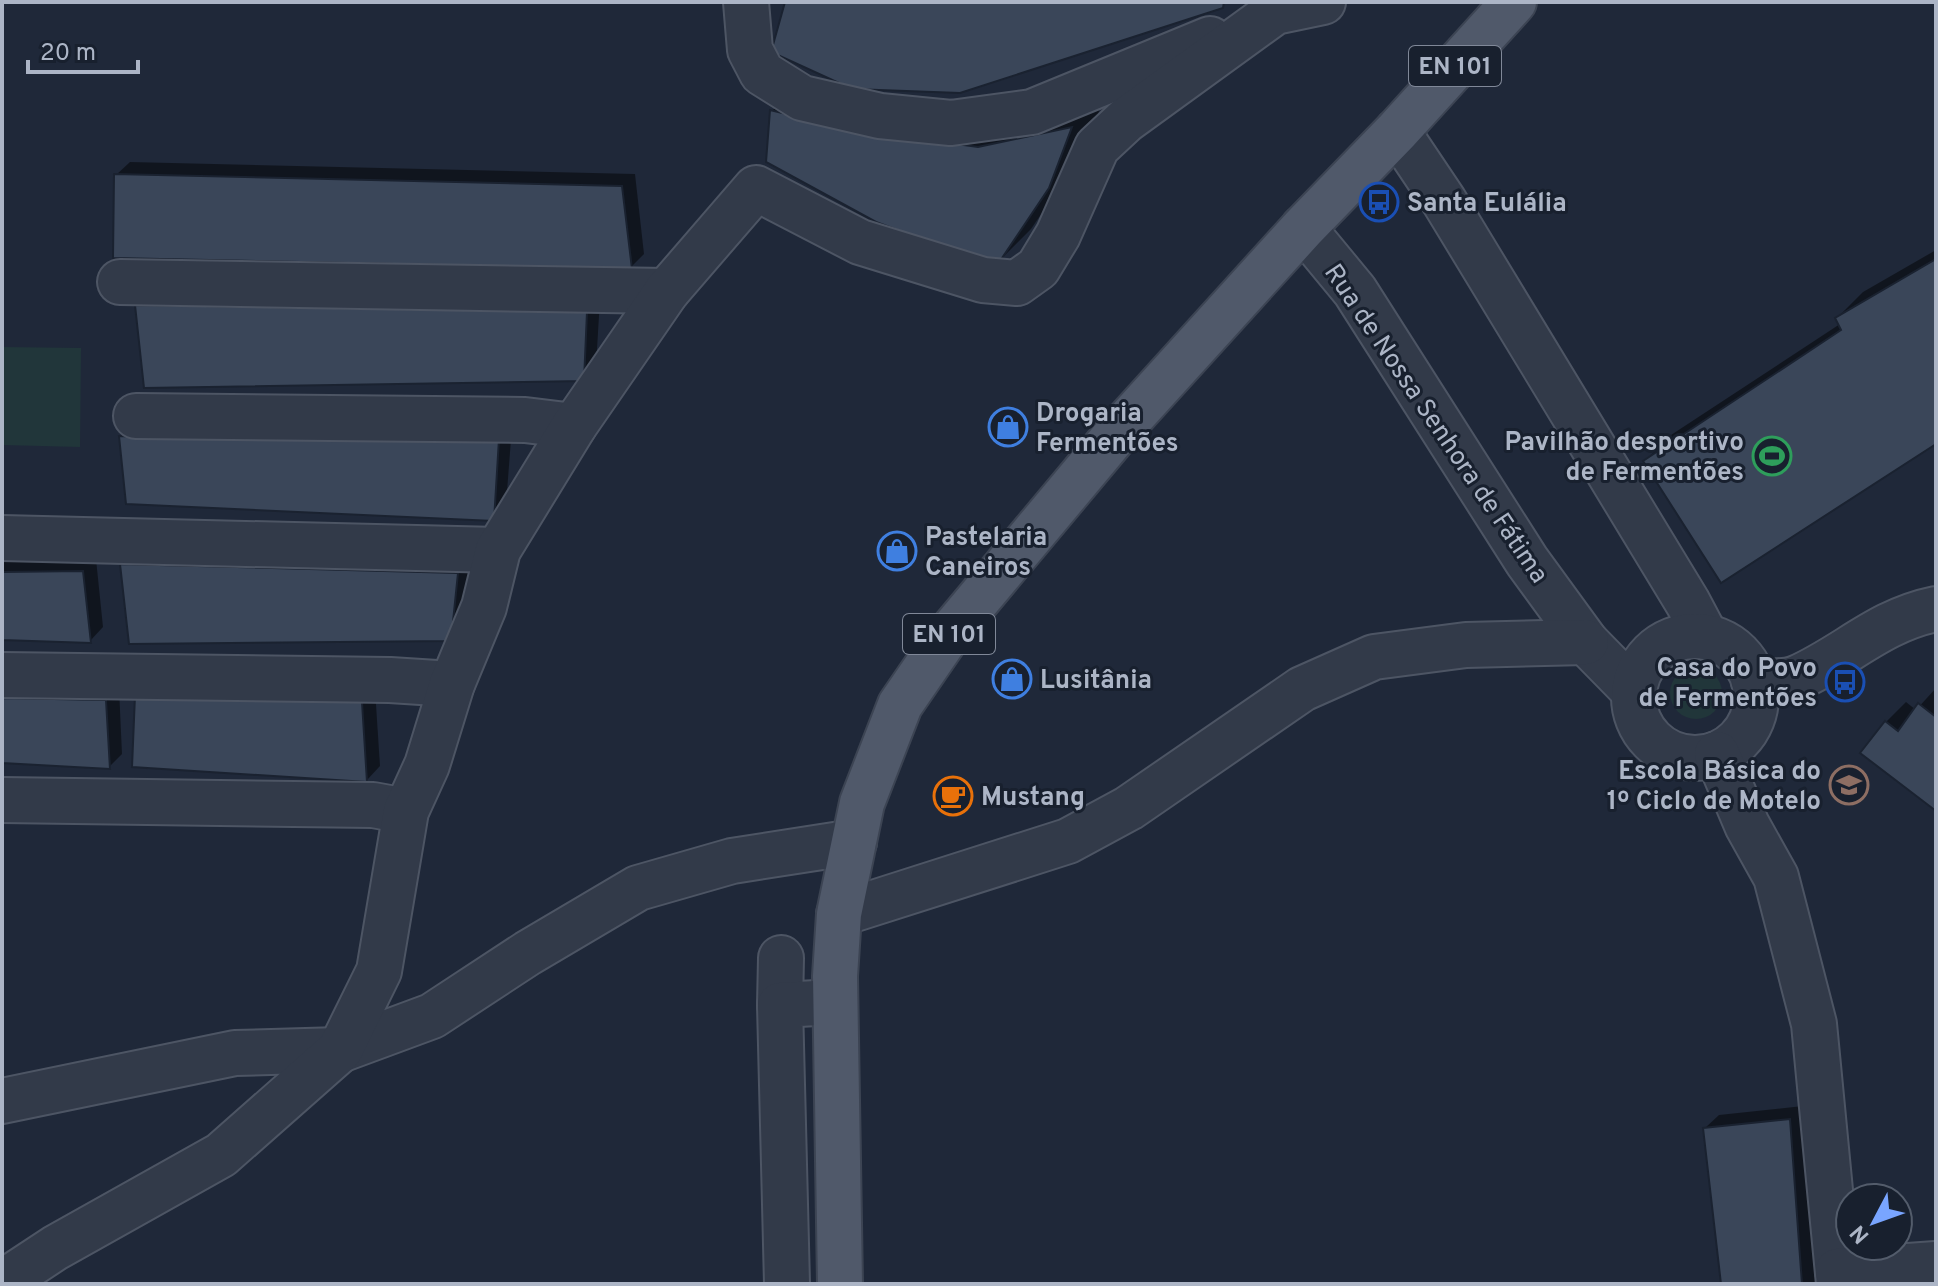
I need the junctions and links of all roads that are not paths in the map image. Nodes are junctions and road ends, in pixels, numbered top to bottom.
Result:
1 (746, 2) edge
2 (1323, 2) edge
3 (1514, 2) edge
4 (1275, 12) junction
5 (1397, 131) junction
6 (1303, 228) junction
7 (120, 282) dead end
8 (667, 291) junction
9 (136, 416) dead end
10 (574, 426) junction
11 (2, 538) edge
12 (498, 550) junction
13 (1936, 609) edge
14 (1706, 637) junction
15 (1586, 642) junction
16 (2, 675) edge
17 (1754, 681) junction
18 (452, 684) junction
19 (1634, 691) junction
20 (1717, 754) junction
21 (2, 800) edge
22 (406, 811) junction
23 (854, 842) junction
24 (839, 914) junction
25 (781, 958) dead end
26 (835, 1002) junction
27 (780, 1005) junction
28 (340, 1050) junction
29 (2, 1101) edge
30 (1936, 1264) edge
31 (1838, 1278) edge
32 (2, 1283) edge
33 (787, 1284) edge
34 (840, 1284) edge

1 - 4 street
2 - 4 street
3 - 5 main road, EN 101
4 - 8 street
5 - 6 main road, EN 101
5 - 14 street
6 - 15 street, Rua de Nossa Senhora de Fátima
6 - 23 main road, EN 101
7 - 8 street
8 - 10 street
9 - 10 street
10 - 12 street
11 - 12 street
12 - 18 street
13 - 17 street
14 - 17 street
14 - 19 street
15 - 19 street, Rua de Nossa Senhora de Fátima
15 - 24 street
16 - 18 street
17 - 20 street
18 - 22 street
19 - 20 street
20 - 31 street
21 - 22 street
22 - 28 street
23 - 24 main road, EN 101
23 - 28 street
24 - 26 main road, EN 101
25 - 27 street
26 - 27 street
26 - 34 main road, EN 101
27 - 33 street
28 - 29 street
28 - 32 street
30 - 31 street

